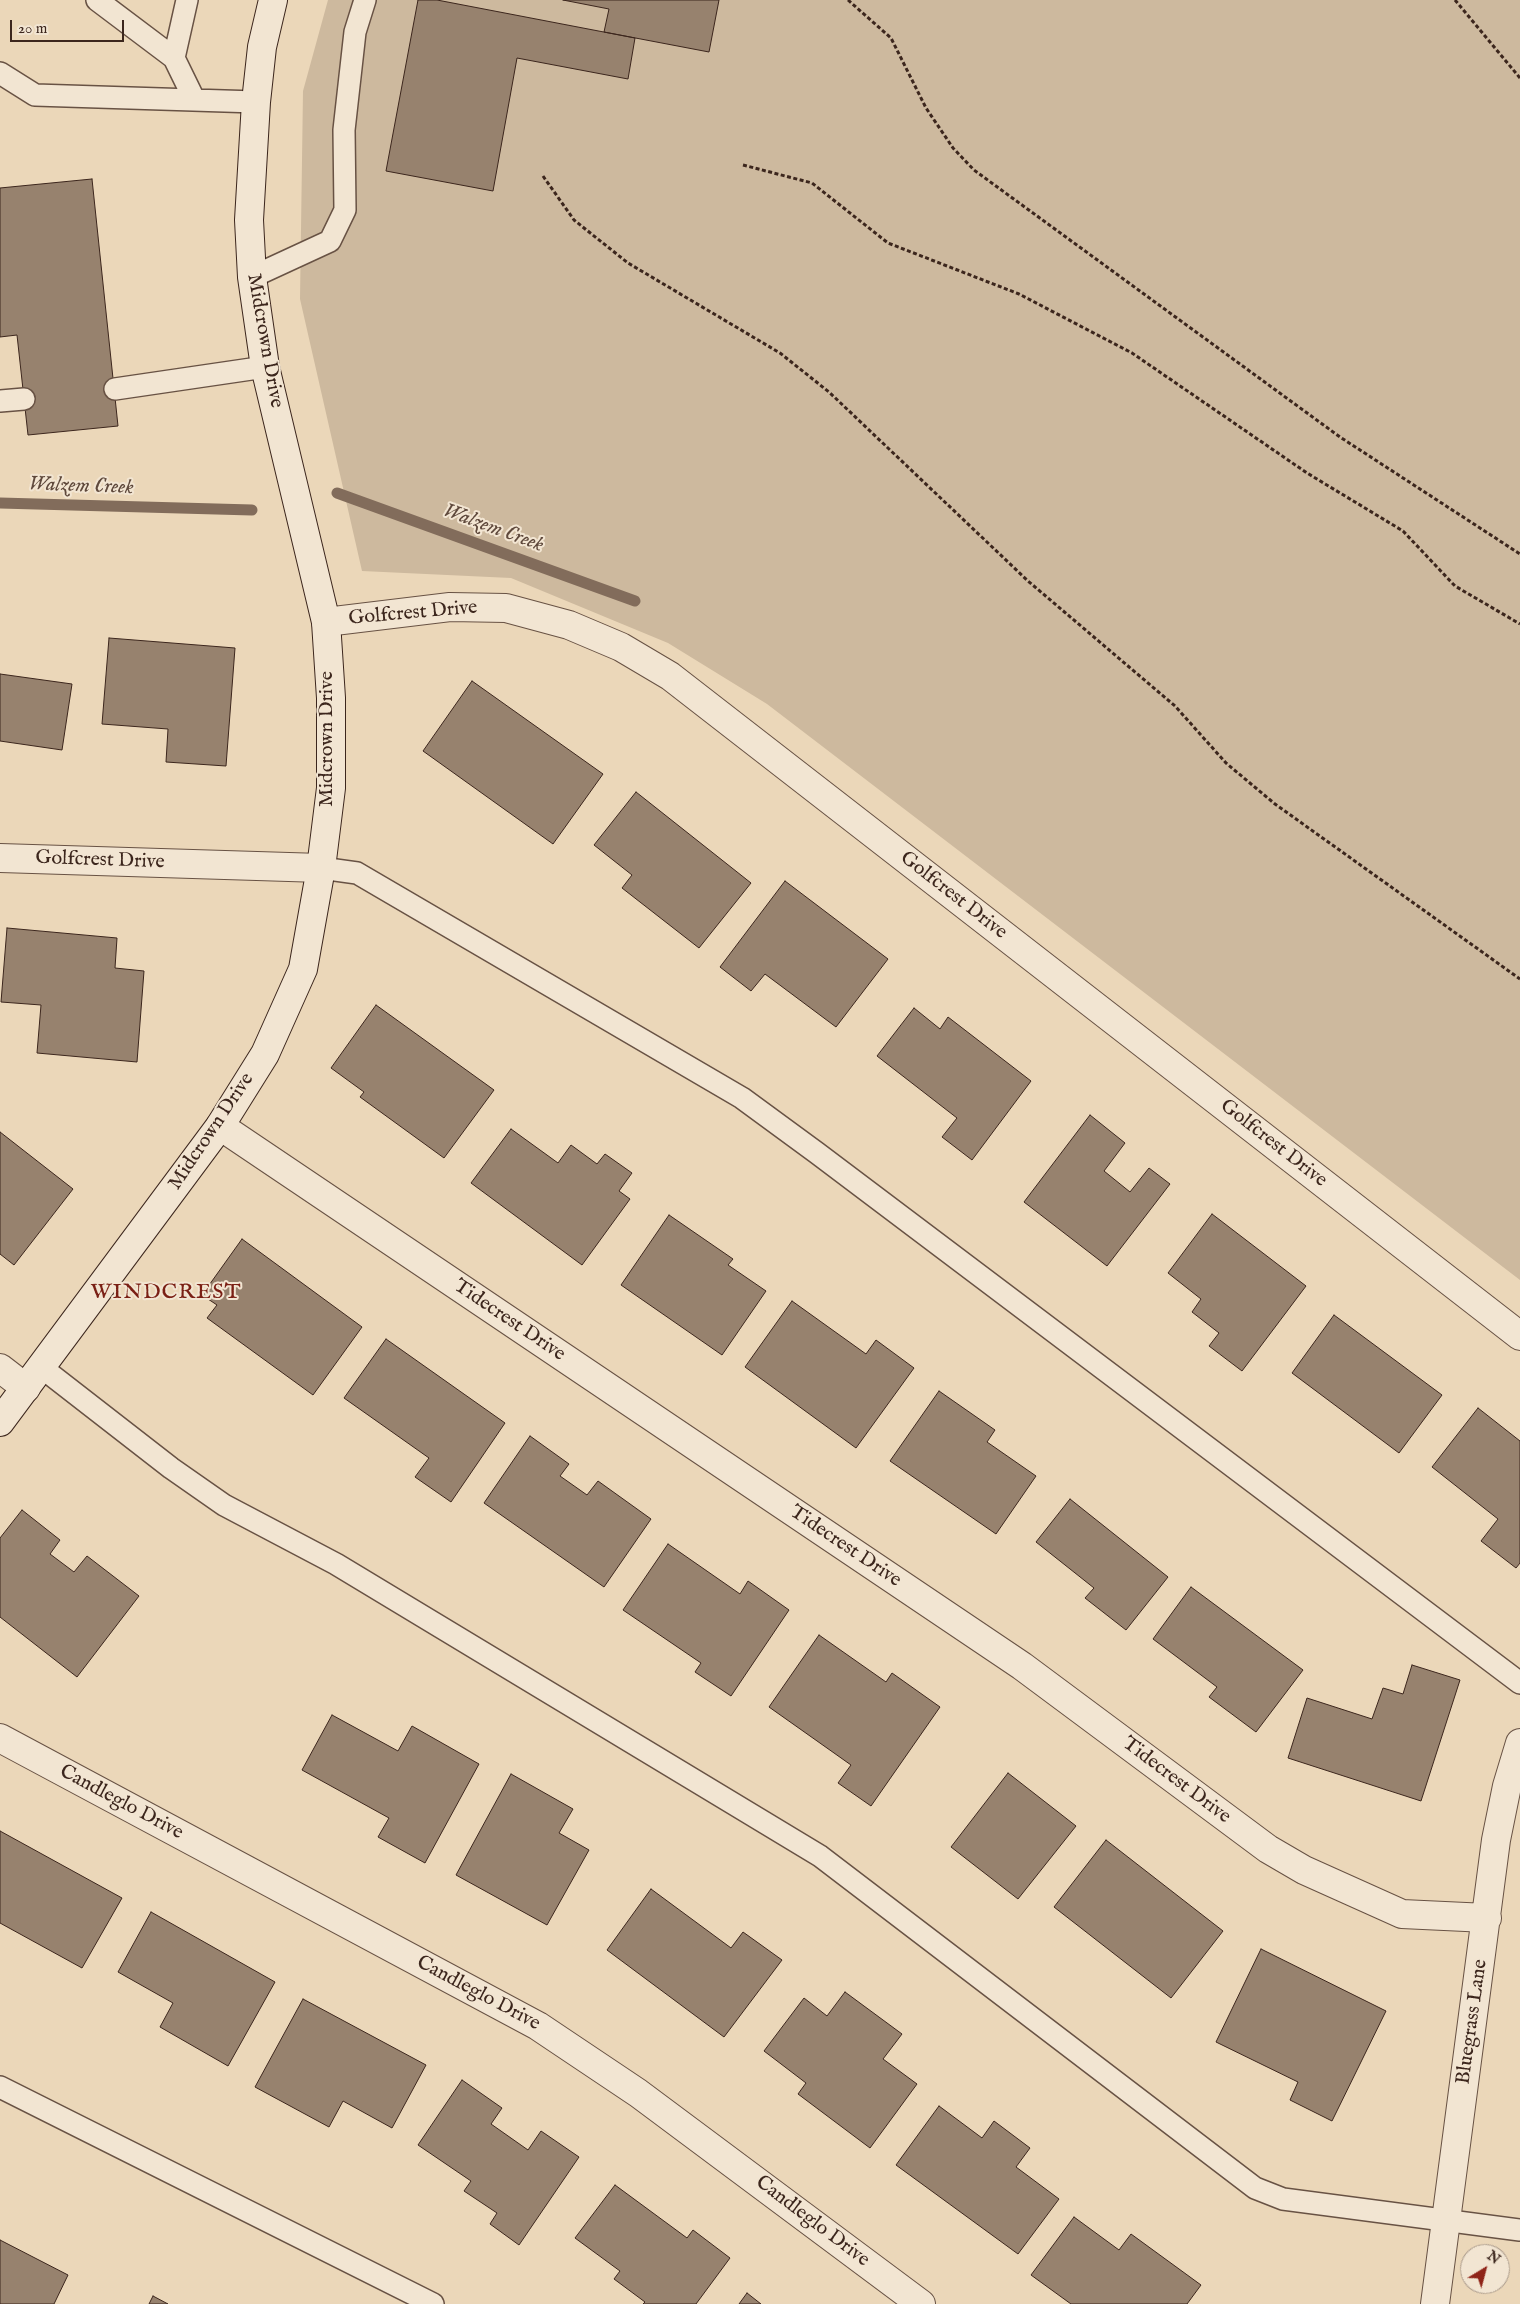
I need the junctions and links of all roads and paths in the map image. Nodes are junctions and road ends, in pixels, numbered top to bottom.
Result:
1 (97, 0) edge
2 (187, 0) edge
3 (273, 0) edge
4 (364, 0) edge
5 (848, 0) edge
6 (1455, 0) edge
7 (174, 58) junction
8 (0, 73) edge
9 (1520, 78) edge
10 (194, 99) junction
11 (256, 102) junction
12 (743, 164) dead end
13 (543, 176) dead end
14 (252, 277) junction
15 (265, 366) junction
16 (115, 389) dead end
17 (24, 399) dead end
18 (0, 401) edge
19 (1520, 554) edge
20 (326, 622) junction
21 (1520, 624) edge
22 (0, 858) edge
23 (321, 868) junction
24 (1520, 979) edge
25 (220, 1126) junction
26 (1520, 1336) edge
27 (0, 1368) edge
28 (33, 1377) junction
29 (0, 1422) edge
30 (1520, 1683) edge
31 (0, 1738) edge
32 (1520, 1743) edge
33 (1487, 1918) junction
34 (0, 2087) edge
35 (1446, 2220) junction
36 (1520, 2230) edge
37 (433, 2304) edge
38 (921, 2304) edge
39 (1435, 2304) edge

1 - 7 lane
2 - 7 lane
3 - 11 street, Midcrown Drive
4 - 14 lane
5 - 19 path
6 - 9 path
7 - 10 lane
8 - 10 lane
10 - 11 lane
11 - 14 street, Midcrown Drive
12 - 21 path
13 - 24 path
14 - 15 street, Midcrown Drive
15 - 16 lane
15 - 20 street, Midcrown Drive
17 - 18 lane
20 - 23 street, Midcrown Drive
20 - 26 street, Golfcrest Drive
22 - 23 street, Golfcrest Drive
23 - 25 street, Midcrown Drive
23 - 30 lane
25 - 28 street, Midcrown Drive
25 - 33 street, Tidecrest Drive
27 - 28 street
28 - 29 street, Midcrown Drive
28 - 35 lane
31 - 38 street, Candleglo Drive
32 - 33 street, Bluegrass Lane
33 - 35 street, Bluegrass Lane
34 - 37 lane
35 - 36 lane
35 - 39 street, Bluegrass Lane

